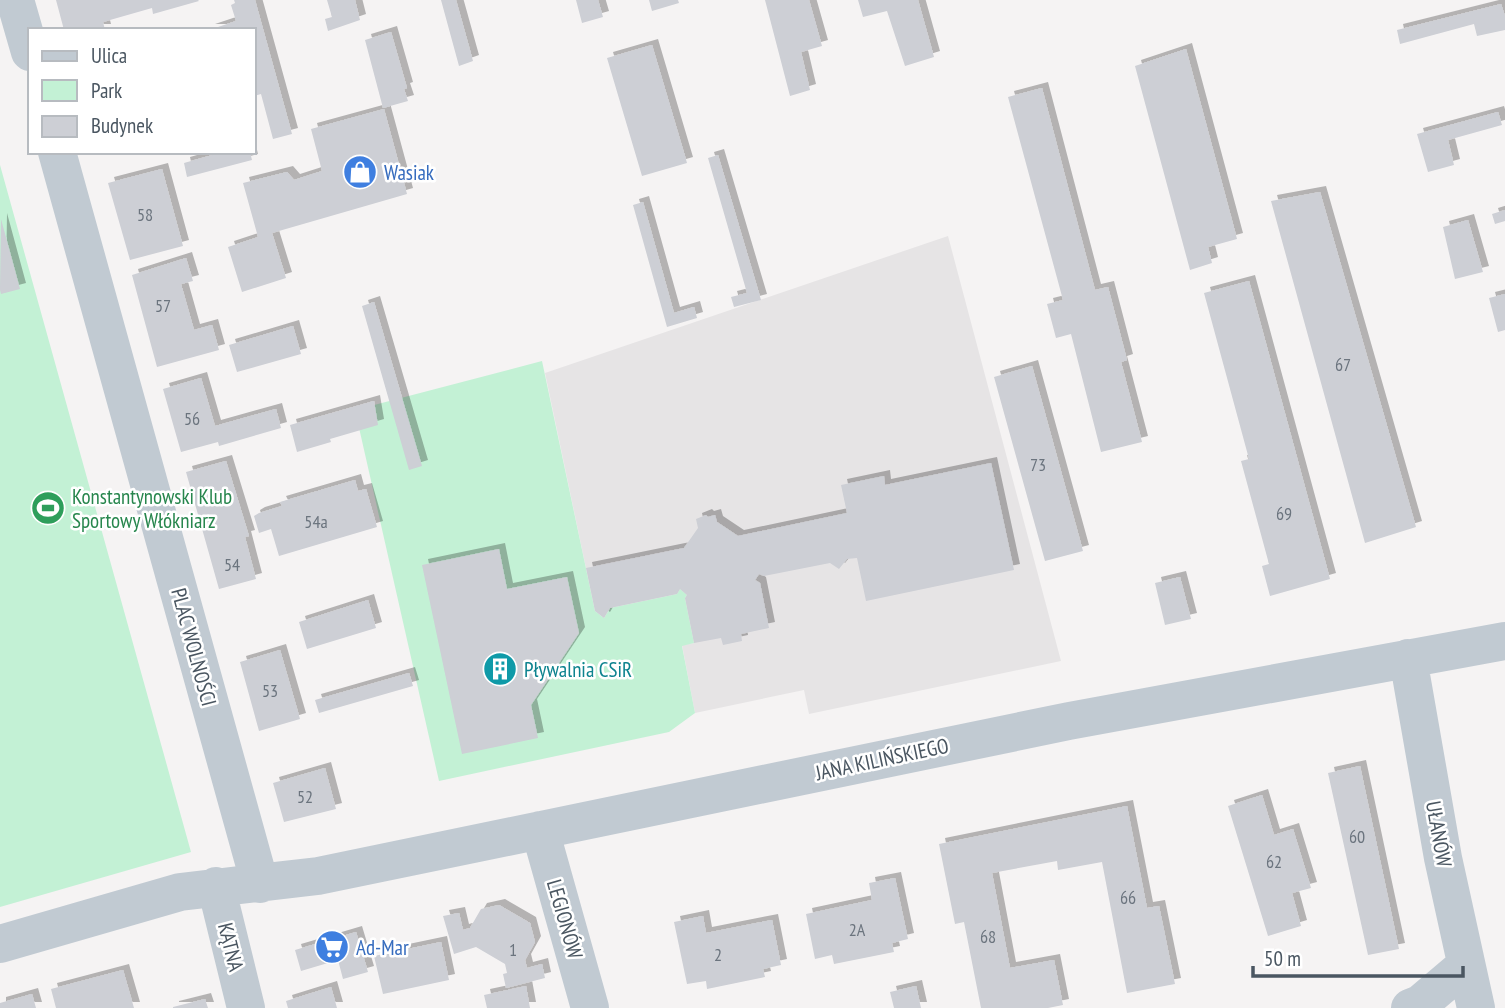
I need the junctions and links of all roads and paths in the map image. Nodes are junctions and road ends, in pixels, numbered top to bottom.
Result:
1 (15, 0) edge
2 (28, 45) edge
3 (58, 154) edge
4 (1505, 641) edge
5 (1408, 658) junction
6 (540, 830) junction
7 (260, 884) junction
8 (216, 886) junction
9 (0, 944) edge
10 (1466, 965) junction
11 (246, 1008) edge
12 (590, 1008) edge
13 (1410, 1008) edge
14 (1476, 1008) edge

1 - 2 street
3 - 7 street, PLAC WOLNOŚCI
4 - 5 street, JANA KILIŃSKIEGO
5 - 6 street, JANA KILIŃSKIEGO
5 - 10 street, UŁANÓW
6 - 7 street, JANA KILIŃSKIEGO
6 - 12 street, LEGIONÓW
7 - 8 street
8 - 9 street
8 - 11 street, KĄTNA
10 - 13 street
10 - 14 street, UŁANÓW

